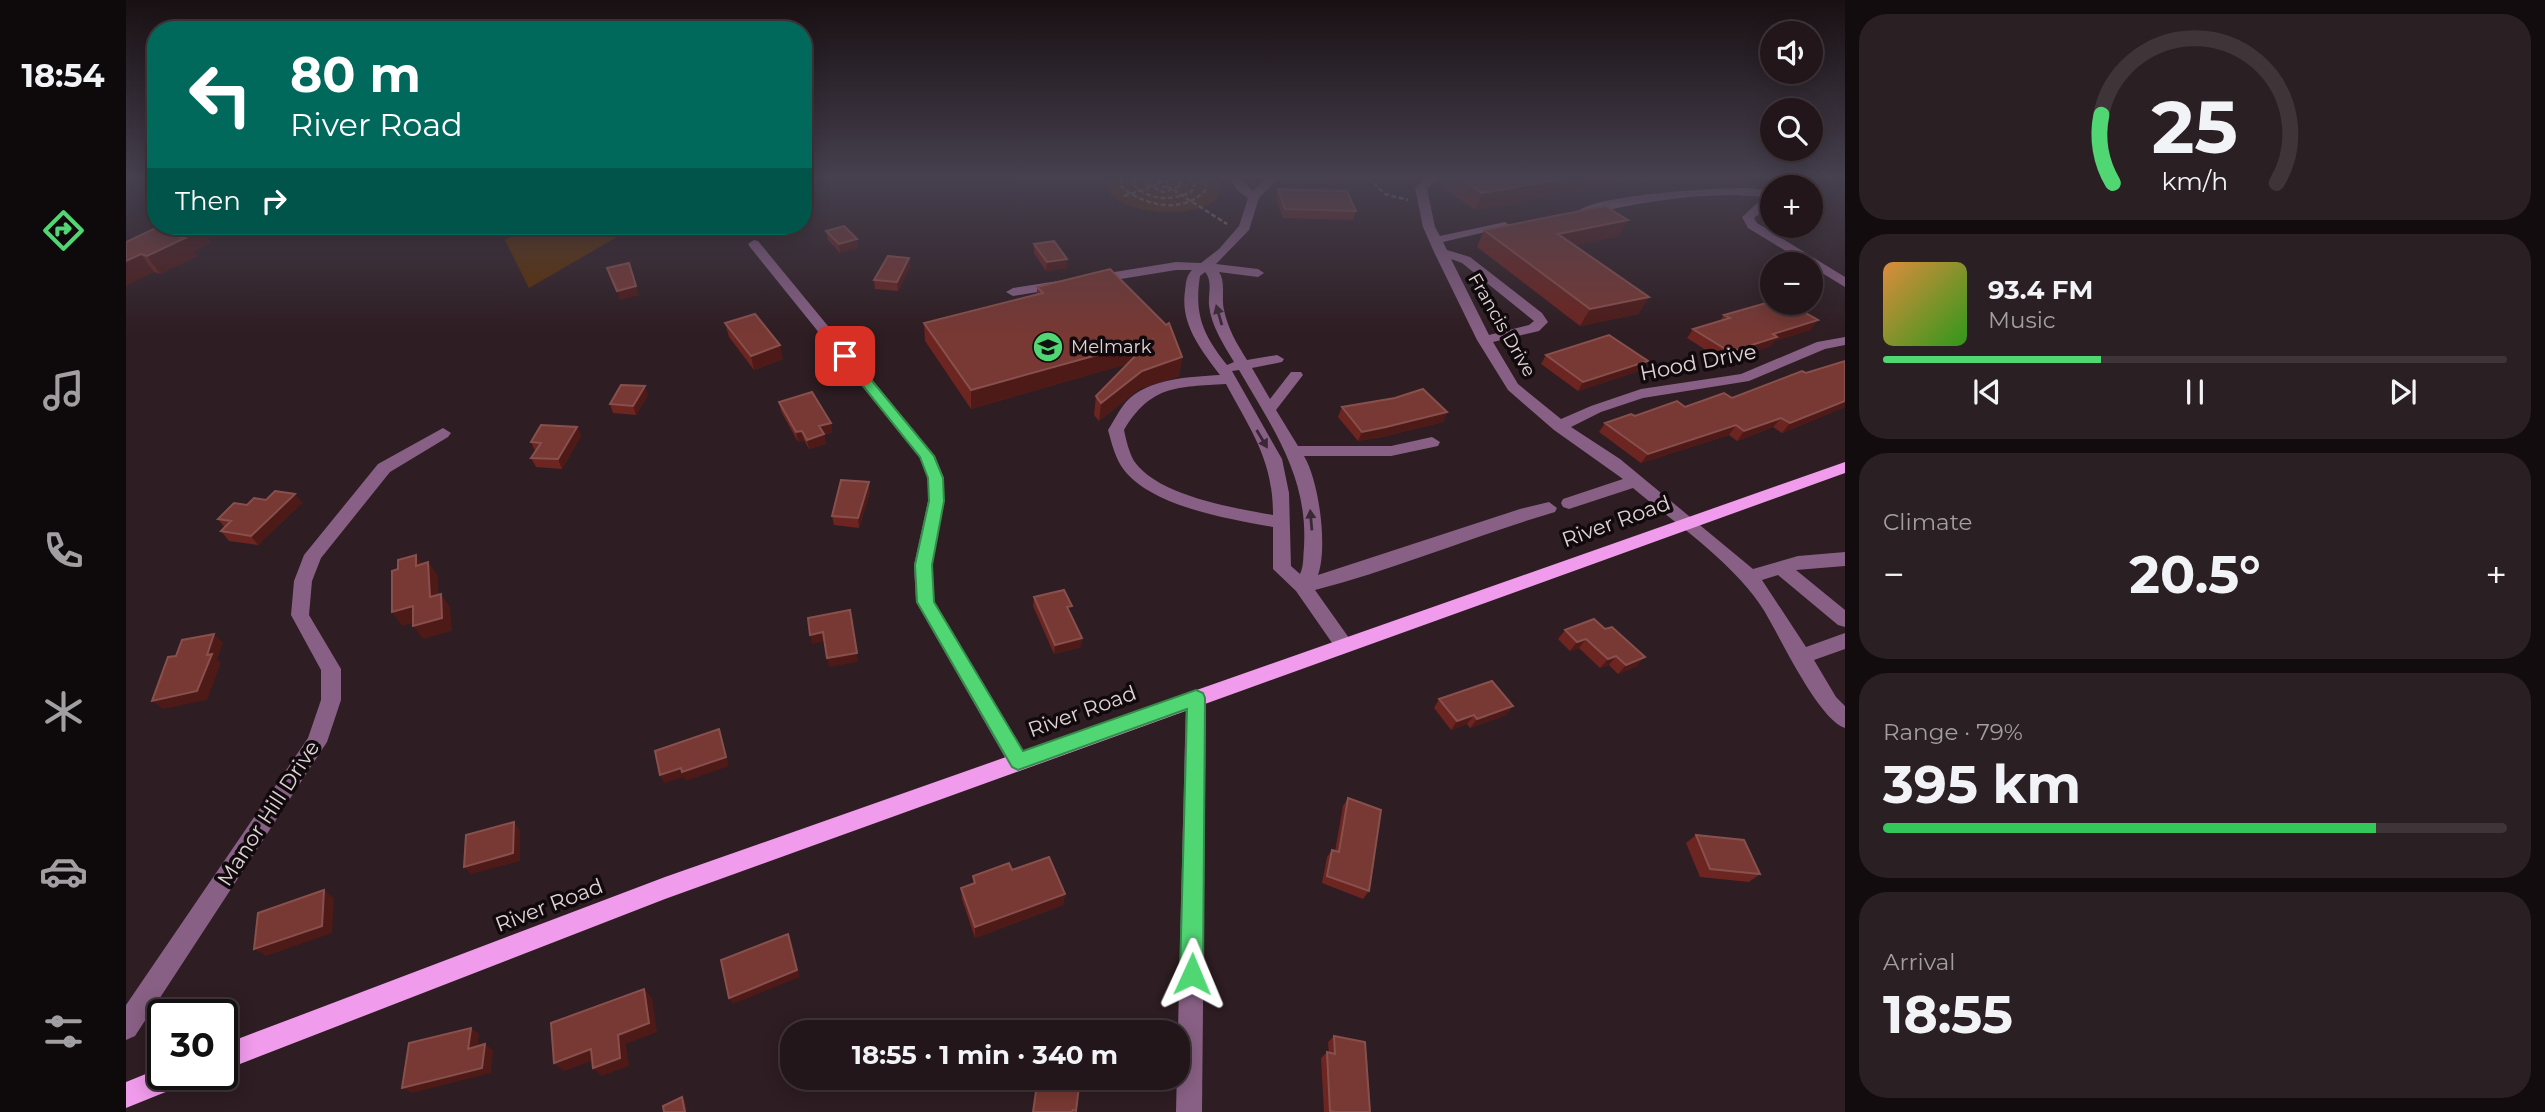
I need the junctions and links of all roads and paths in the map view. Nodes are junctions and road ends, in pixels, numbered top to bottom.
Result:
1 (1238, 230) edge
2 (1430, 230) edge
3 (1496, 230) edge
4 (1241, 232) joint
5 (1773, 238) edge
6 (754, 244) dead end
7 (1438, 246) junction
8 (1208, 267) junction
9 (1258, 273) dead end
10 (1845, 283) edge
11 (1013, 292) dead end
12 (1484, 340) junction
13 (1845, 341) edge
14 (1277, 359) dead end
15 (1244, 366) junction
16 (1226, 373) junction
17 (1296, 375) dead end
18 (1269, 409) junction
19 (1559, 426) junction
20 (443, 433) dead end
21 (1432, 442) dead end
22 (1293, 451) junction
23 (1845, 467) edge
24 (1636, 481) junction
25 (1569, 503) dead end
26 (1549, 508) dead end
27 (1283, 523) junction
28 (1685, 524) junction
29 (1845, 559) edge
30 (1781, 568) junction
31 (1750, 577) junction
32 (1302, 586) junction
33 (1845, 620) edge
34 (1845, 641) edge
35 (1345, 645) junction
36 (1801, 657) junction
37 (1196, 698) junction
38 (1845, 719) edge
39 (1018, 761) junction
40 (126, 1027) edge
41 (238, 1052) edge
42 (147, 1087) edge
43 (126, 1095) edge
44 (1189, 1112) edge

1 - 4 path
2 - 7 street, Francis Drive
3 - 7 street
4 - 8 street
5 - 10 street
6 - 39 street
7 - 12 street, Francis Drive
7 - 12 street
8 - 9 street
8 - 11 street
15 -> 8 street
8 - 16 street
12 - 19 street, Francis Drive
13 - 19 street, Hood Drive
14 - 15 street
15 - 16 street
15 - 18 street
16 -> 27 street
16 - 27 street
17 - 18 street
18 - 22 street
19 - 24 street, Francis Drive
20 - 40 street, Manor Hill Drive
21 - 22 street
32 -> 22 street
23 - 28 main road, River Road
24 - 25 street
24 - 28 street, Francis Drive
26 - 32 street
27 - 32 street
28 - 31 street, Francis Drive
28 - 35 main road, River Road
29 - 30 street
30 - 31 street
30 - 33 street
31 - 36 street, Francis Drive
32 - 35 street
34 - 36 street
35 - 37 main road, River Road
36 - 38 street, Francis Drive
37 - 39 main road, River Road
37 - 44 street
39 - 41 main road, River Road
42 - 43 main road

